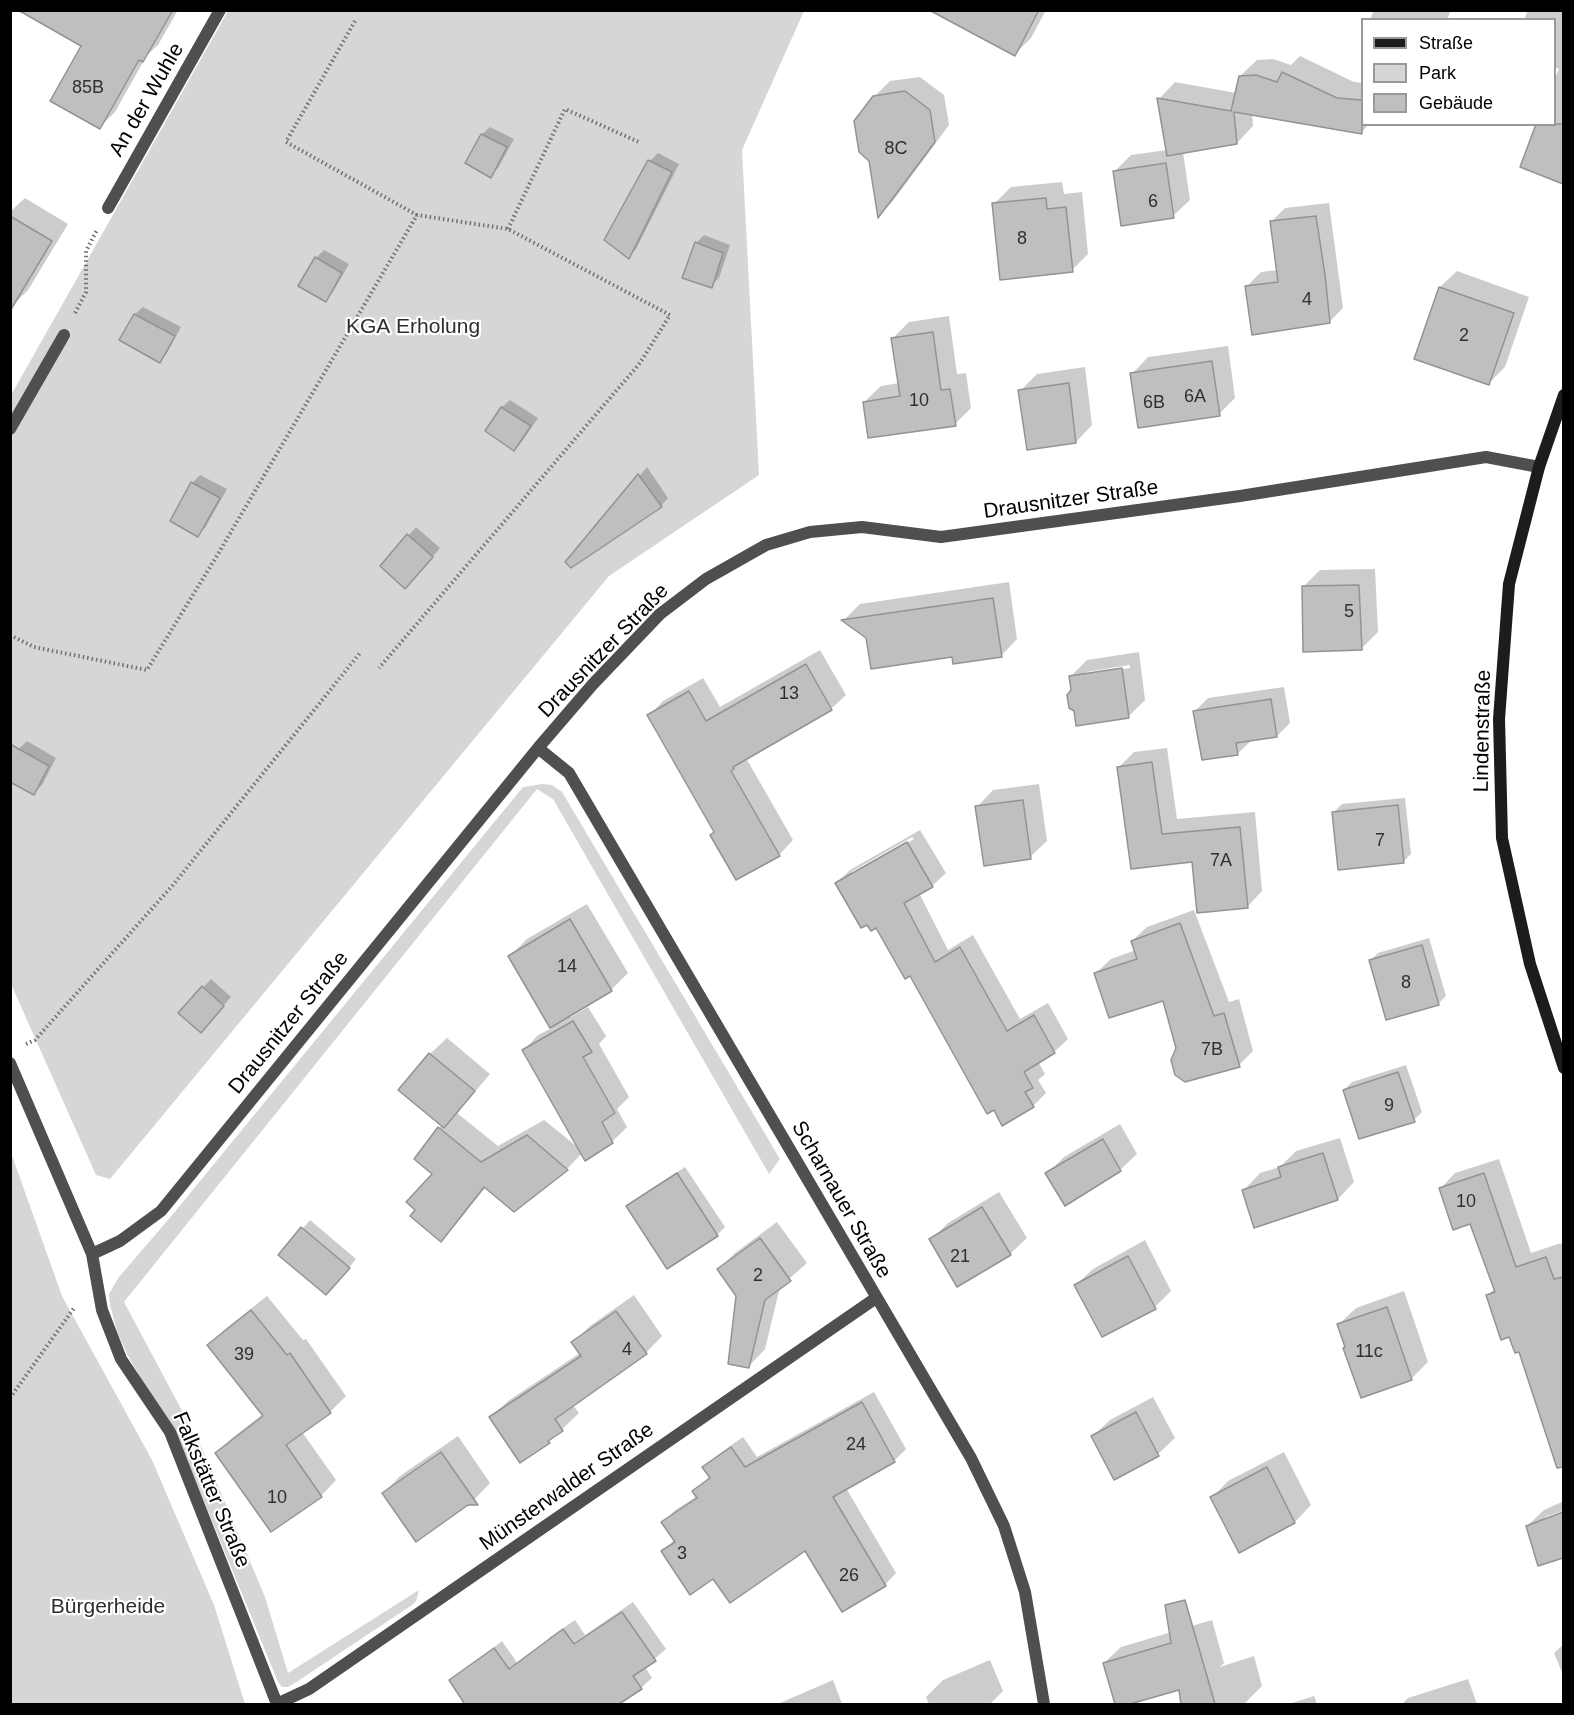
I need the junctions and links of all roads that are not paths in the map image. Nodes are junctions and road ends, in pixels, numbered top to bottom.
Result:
1 (220, 10) edge
2 (108, 208) road end
3 (64, 335) road end
4 (1563, 395) edge
5 (10, 429) edge
6 (1539, 468) junction
7 (538, 748) junction
8 (10, 1063) edge
9 (1563, 1068) edge
10 (92, 1254) junction
11 (876, 1298) junction
12 (277, 1704) edge
13 (1044, 1704) edge

1 - 2 street, An der Wuhle
3 - 5 street
4 - 6 street, Lindenstraße
6 - 7 street, Drausnitzer Straße
6 - 9 street, Lindenstraße
7 - 10 street, Drausnitzer Straße
7 - 11 street, Scharnauer Straße
8 - 10 street, Falkstätter Straße
10 - 12 street, Falkstätter Straße
11 - 12 street, Münsterwalder Straße
11 - 13 street, Scharnauer Straße

